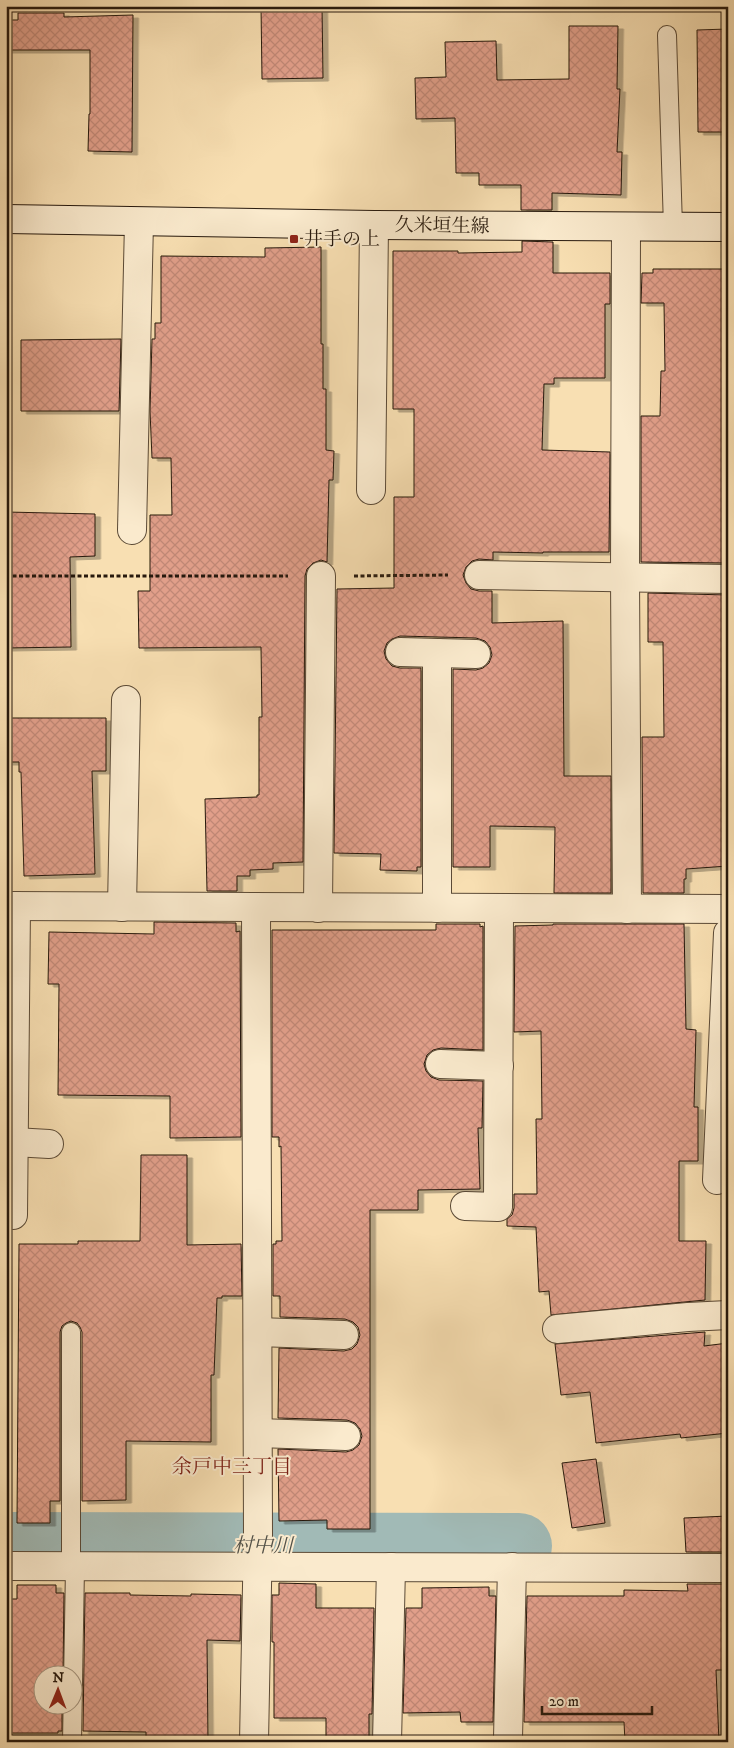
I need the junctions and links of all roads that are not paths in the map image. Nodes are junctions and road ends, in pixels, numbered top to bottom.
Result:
1 (667, 35) dead end
2 (6, 219) edge
3 (139, 222) junction
4 (374, 225) junction
5 (673, 227) junction
6 (728, 227) edge
7 (626, 228) junction
8 (371, 490) dead end
9 (132, 530) dead end
10 (478, 575) road end
11 (321, 576) road end
12 (625, 577) junction
13 (728, 579) edge
14 (400, 652) dead end
15 (437, 653) junction
16 (476, 654) dead end
17 (126, 700) dead end
18 (11, 906) edge
19 (122, 907) junction
20 (256, 907) junction
21 (318, 908) junction
22 (437, 908) junction
23 (499, 908) junction
24 (627, 909) junction
25 (728, 909) edge
26 (728, 933) edge
27 (440, 1064) dead end
28 (498, 1066) junction
29 (14, 1142) junction
30 (49, 1144) dead end
31 (717, 1180) dead end
32 (465, 1206) dead end
33 (13, 1215) dead end
34 (728, 1315) edge
35 (557, 1329) dead end
36 (71, 1332) dead end
37 (258, 1332) junction
38 (344, 1335) dead end
39 (258, 1434) junction
40 (346, 1436) dead end
41 (258, 1553) junction
42 (72, 1563) junction
43 (6, 1566) edge
44 (391, 1567) junction
45 (512, 1568) junction
46 (728, 1568) edge
47 (508, 1738) dead end
48 (72, 1742) edge
49 (254, 1742) edge
50 (387, 1742) edge

1 - 5 lane
2 - 3 street, 久米垣生線
3 - 4 street, 久米垣生線
3 - 9 street
4 - 7 street, 久米垣生線
4 - 8 street
5 - 6 street, 久米垣生線
5 - 7 street, 久米垣生線
7 - 12 street
10 - 12 street
11 - 21 street
12 - 13 street
12 - 24 street
14 - 15 street
15 - 16 street
15 - 22 street
17 - 19 street
18 - 19 street
18 - 29 street
19 - 20 street
20 - 21 street
20 - 37 street
21 - 22 street
22 - 23 street
23 - 24 street
23 - 28 street
24 - 25 street
26 - 31 street
27 - 28 street
28 - 32 street
29 - 30 street
29 - 33 street
34 - 35 street
36 - 42 lane
37 - 38 street
37 - 39 street
39 - 40 street
39 - 41 street
41 - 42 street
41 - 44 street
41 - 49 street
42 - 43 street
42 - 48 lane
44 - 45 street
44 - 50 street
45 - 46 street
45 - 47 street

